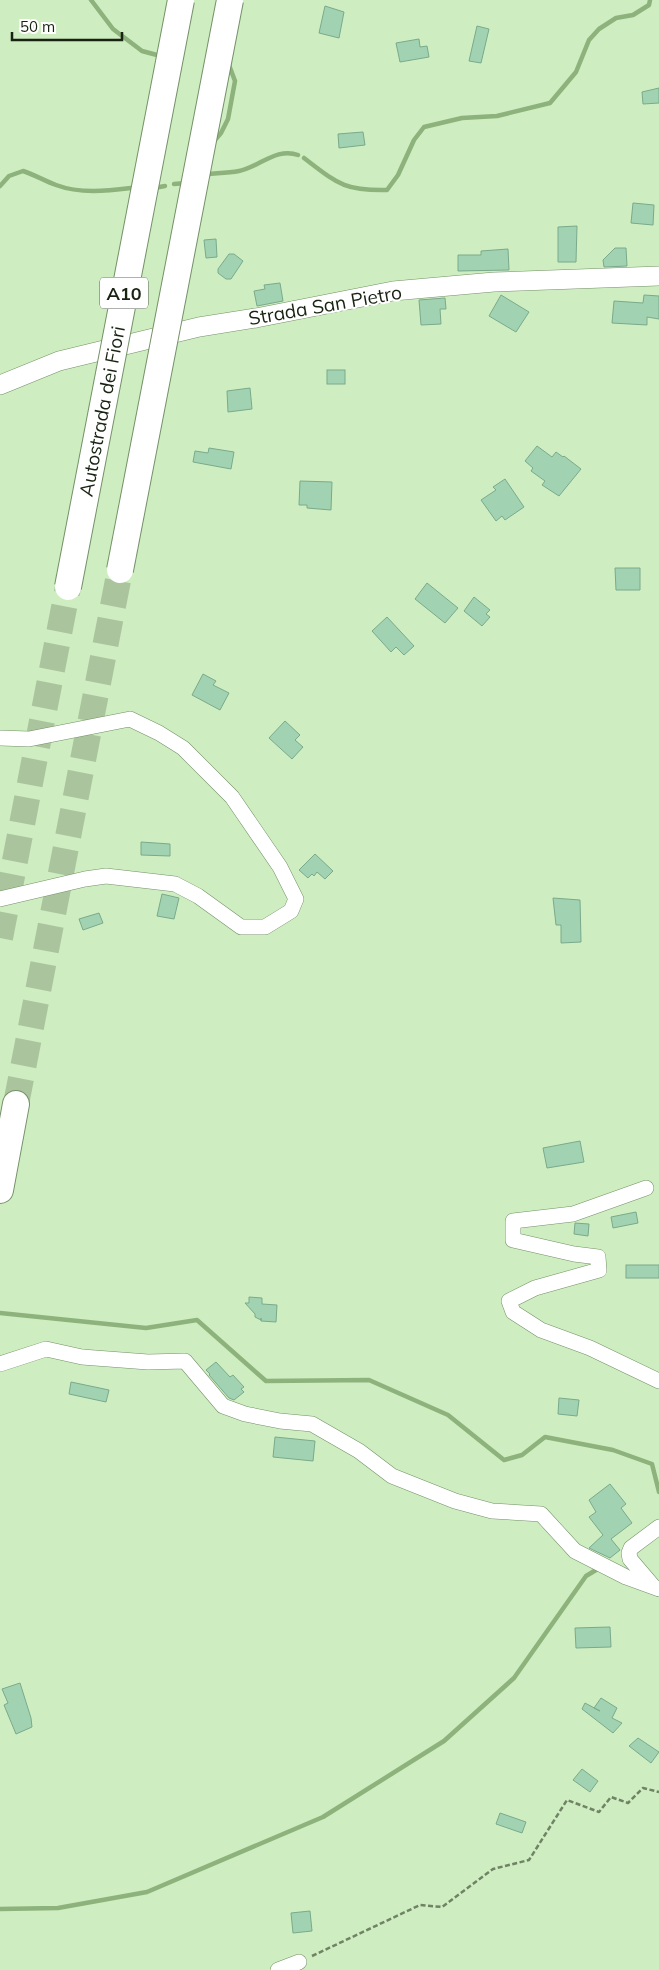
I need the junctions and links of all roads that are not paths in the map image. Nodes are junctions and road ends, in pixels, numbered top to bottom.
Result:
1 (180, 0) edge
2 (230, 0) edge
3 (659, 276) edge
4 (0, 385) edge
5 (120, 570) tunnel mouth
6 (68, 587) tunnel mouth
7 (0, 738) edge
8 (0, 899) edge
9 (16, 1104) tunnel mouth
10 (646, 1188) dead end
11 (0, 1190) edge
12 (0, 1364) edge
13 (659, 1381) edge
14 (659, 1527) edge
15 (656, 1588) edge
16 (299, 1962) road end
17 (278, 1970) edge

1 - 6 highway, Autostrada dei Fiori / A10, bridge
2 - 5 highway, A10, bridge
3 - 4 street, Strada San Pietro
7 - 8 street
9 - 11 highway
10 - 13 street
12 - 15 street
14 - 15 street
16 - 17 street

